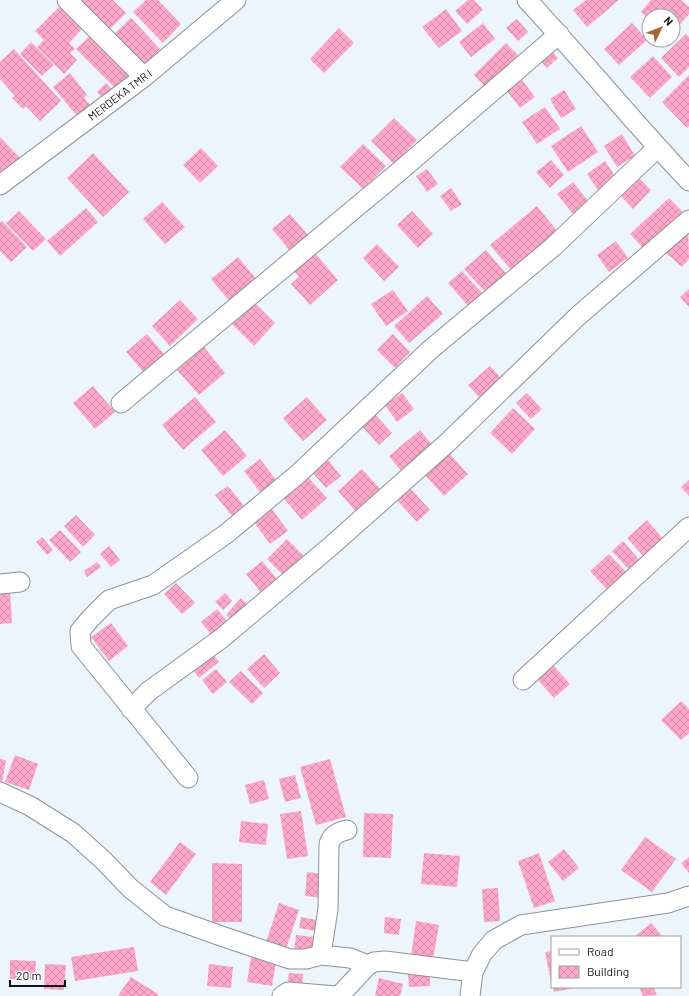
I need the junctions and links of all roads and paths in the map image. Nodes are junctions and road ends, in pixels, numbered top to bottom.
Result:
1 (66, 0) edge
2 (236, 0) edge
3 (527, 0) edge
4 (558, 34) junction
5 (144, 77) junction
6 (657, 148) junction
7 (689, 181) edge
8 (0, 185) edge
9 (689, 220) edge
10 (121, 404) dead end
11 (689, 527) edge
12 (20, 582) dead end
13 (0, 584) edge
14 (523, 680) dead end
15 (131, 709) junction
16 (188, 778) dead end
17 (0, 792) edge
18 (347, 830) dead end
19 (689, 896) edge
20 (321, 955) junction
21 (368, 965) junction
22 (473, 972) junction
23 (282, 996) edge
24 (470, 996) edge

1 - 5 street
2 - 5 street, MERDEKA TMR I
3 - 4 street
4 - 6 street
4 - 10 street
5 - 8 street, MERDEKA TMR I
6 - 7 street
6 - 15 street
9 - 15 street
11 - 14 street
12 - 13 street
15 - 16 street
17 - 20 street
18 - 20 street
19 - 22 street
20 - 21 street
21 - 22 street
21 - 23 street
22 - 24 street

